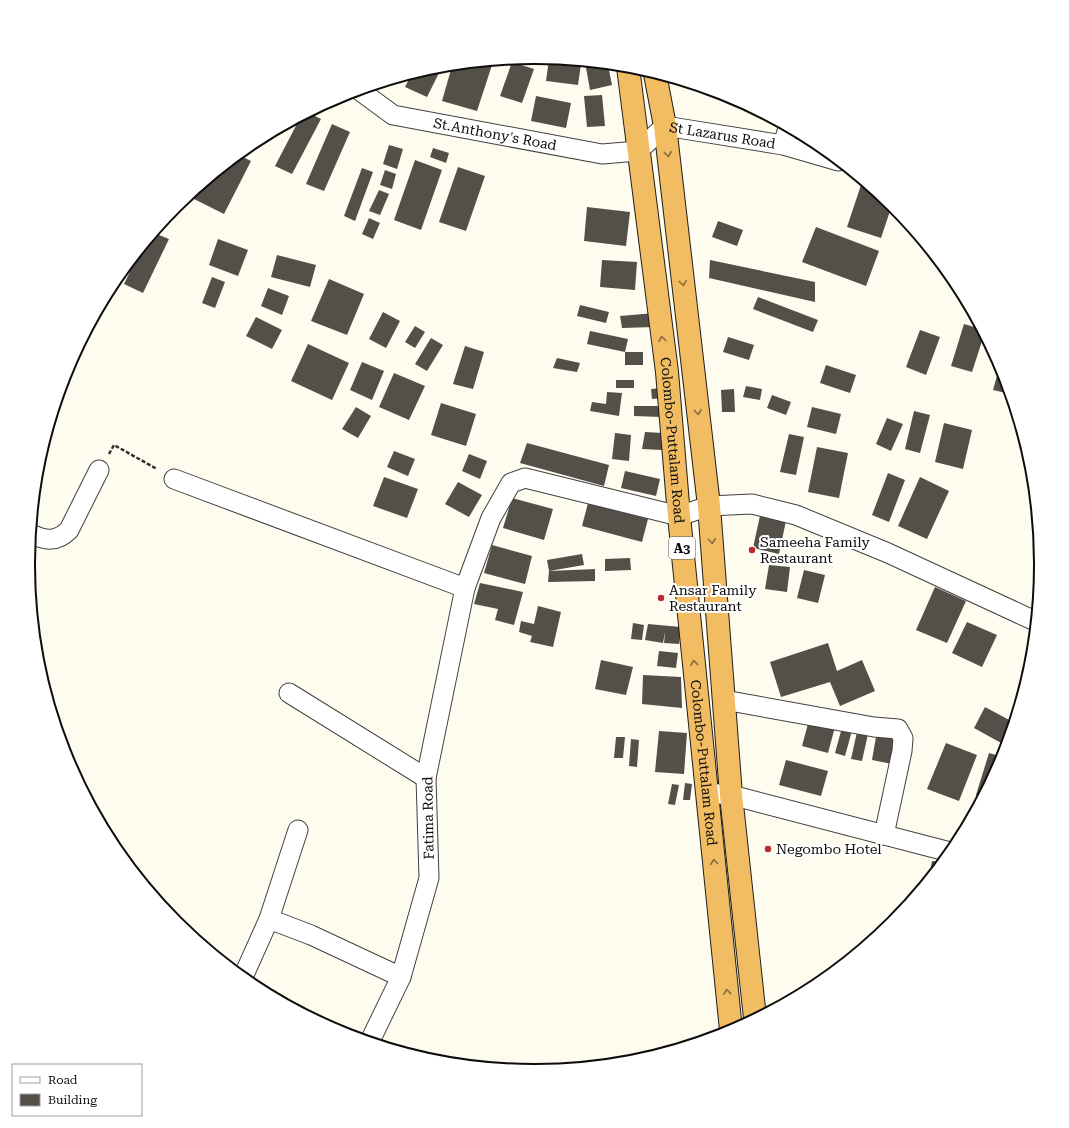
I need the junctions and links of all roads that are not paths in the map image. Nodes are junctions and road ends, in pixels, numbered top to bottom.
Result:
1 (629, 73) edge
2 (656, 80) edge
3 (365, 94) edge
4 (665, 126) junction
5 (786, 137) edge
6 (812, 149) edge
7 (638, 151) junction
8 (99, 470) road end
9 (174, 479) road end
10 (709, 506) junction
11 (679, 516) junction
12 (36, 537) edge
13 (465, 588) junction
14 (1031, 619) edge
15 (289, 693) dead end
16 (724, 700) junction
17 (426, 778) junction
18 (707, 793) junction
19 (731, 795) junction
20 (298, 830) dead end
21 (884, 835) junction
22 (944, 850) edge
23 (269, 919) junction
24 (246, 971) edge
25 (401, 977) junction
26 (754, 1012) edge
27 (730, 1023) edge
28 (372, 1036) edge

1 - 7 highway, Colombo-Puttalam Road / A3
2 - 4 highway, Colombo-Puttalam Road / A3
3 - 7 street, St.Anthony's Road
4 - 5 street, St Lazarus Road
4 - 7 street, St Lazarus Road
4 -> 10 highway, Colombo-Puttalam Road / A3
5 - 6 street, St Lazarus Road
11 -> 7 highway, Colombo-Puttalam Road / A3
8 - 12 street
9 - 13 street
10 - 11 street
10 - 14 street
10 -> 16 highway, Colombo-Puttalam Road / A3
11 - 13 street, Fatima Road
18 -> 11 highway, Colombo-Puttalam Road / A3
13 - 17 street, Fatima Road
15 - 17 street
16 - 19 highway, Colombo-Puttalam Road / A3
16 - 21 street
17 - 25 street, Fatima Road
18 - 19 street
27 -> 18 highway, Colombo-Puttalam Road / A3
19 - 21 street
19 - 26 highway, Colombo-Puttalam Road / A3
20 - 23 street
21 - 22 street
23 - 24 street
23 - 25 street
25 - 28 street, Fatima Road

